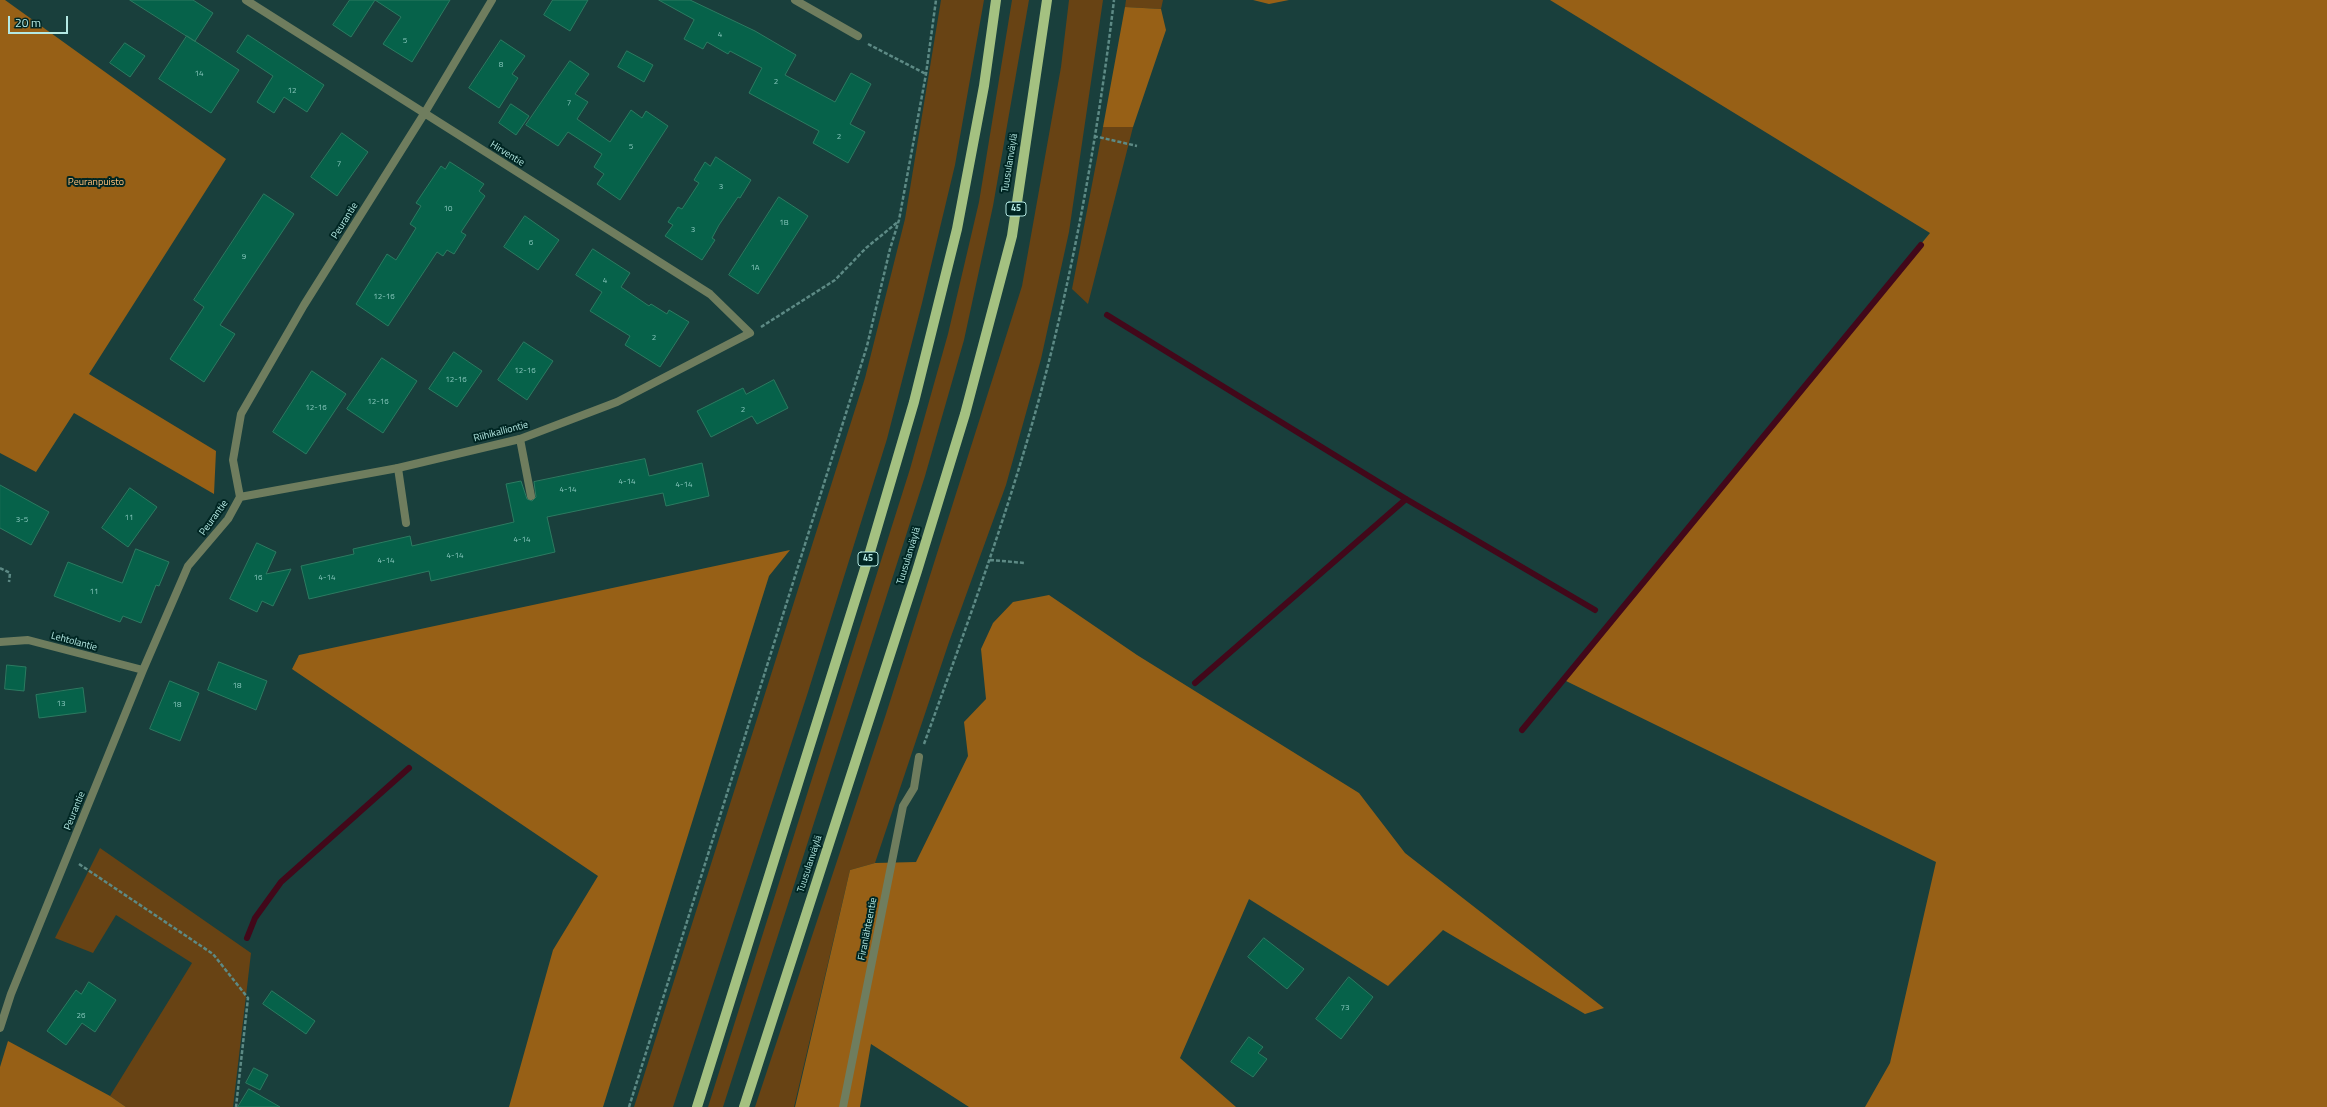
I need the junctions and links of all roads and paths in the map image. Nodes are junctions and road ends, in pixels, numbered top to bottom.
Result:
1 (246, 0) edge
2 (492, 0) edge
3 (795, 0) edge
4 (936, 0) edge
5 (996, 0) edge
6 (1046, 0) edge
7 (1114, 0) edge
8 (858, 36) joint
9 (926, 74) junction
10 (424, 114) junction
11 (1094, 136) junction
12 (1137, 146) dead end
13 (899, 220) junction
14 (750, 333) junction
15 (520, 439) junction
16 (398, 468) junction
17 (531, 496) dead end
18 (240, 497) junction
19 (406, 523) dead end
20 (990, 560) junction
21 (1025, 563) dead end
22 (0, 568) edge
23 (9, 582) dead end
24 (0, 642) edge
25 (143, 670) junction
26 (919, 757) joint
27 (67, 856) junction
28 (0, 1028) edge
29 (236, 1107) edge
30 (629, 1107) edge
31 (697, 1107) edge
32 (744, 1107) edge
33 (843, 1107) edge

1 - 10 street, Hirventie
2 - 10 street, Peurantie
3 - 8 street
4 - 9 path
5 - 31 main road, 45
6 - 32 main road, Tuusulanväylä / 45
7 - 11 path
8 - 9 path
9 - 13 path
10 - 14 street, Hirventie
10 - 18 street, Peurantie
11 - 12 path
11 - 20 path
13 - 14 path
13 - 30 path
14 - 15 street, Riihikalliontie
15 - 16 street, Riihikalliontie
15 - 17 street
16 - 18 street, Riihikalliontie
16 - 19 street
18 - 25 street, Peurantie
20 - 21 path
20 - 26 path
22 - 23 path
24 - 25 street, Lehtolantie
25 - 27 street, Peurantie
26 - 33 street, Firanlähteentie
27 - 28 street, Peurantie
27 - 29 path

